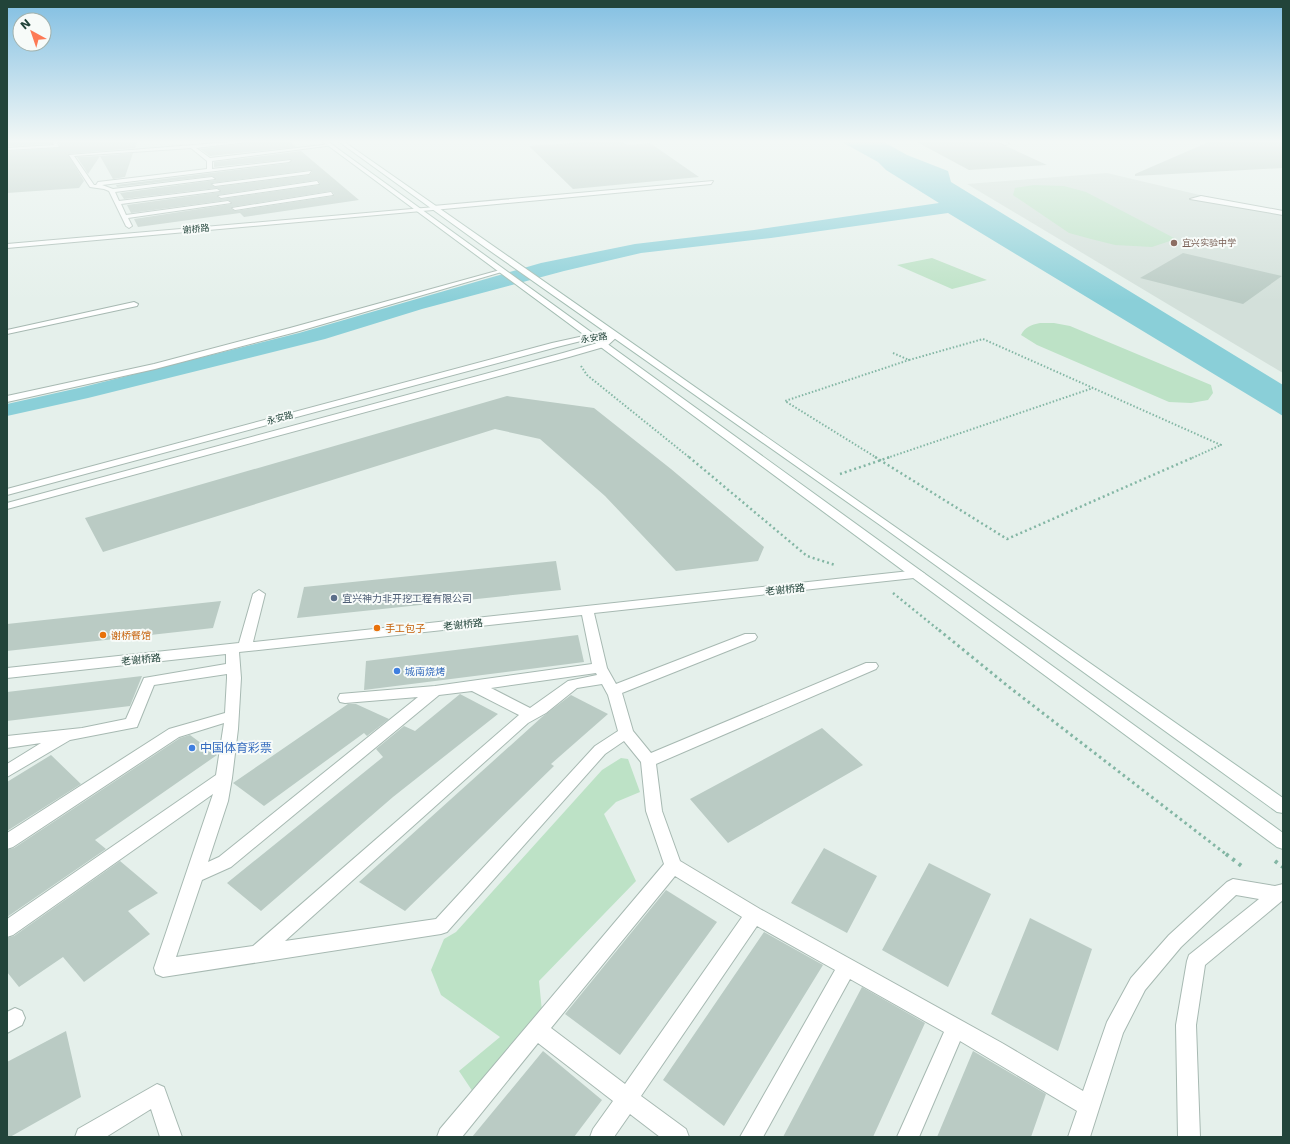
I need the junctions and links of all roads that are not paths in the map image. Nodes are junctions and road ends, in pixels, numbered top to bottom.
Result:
1 (113, 194) edge
2 (215, 194) edge
3 (219, 194) edge
4 (328, 194) edge
5 (398, 194) edge
6 (414, 194) edge
7 (579, 194) edge
8 (1193, 199) dead end
9 (228, 203) junction
10 (118, 204) junction
11 (235, 208) junction
12 (417, 208) junction
13 (433, 208) junction
14 (1283, 213) edge
15 (242, 214) dead end
16 (124, 217) junction
17 (129, 226) dead end
18 (7, 246) edge
19 (502, 271) junction
20 (134, 304) dead end
21 (7, 332) edge
22 (615, 335) junction
23 (594, 336) junction
24 (604, 344) junction
25 (7, 399) edge
26 (7, 492) edge
27 (7, 506) edge
28 (919, 574) junction
29 (259, 594) dead end
30 (587, 610) junction
31 (750, 637) dead end
32 (239, 648) junction
33 (871, 666) dead end
34 (233, 668) junction
35 (7, 674) edge
36 (582, 677) junction
37 (606, 679) junction
38 (475, 686) junction
39 (435, 691) junction
40 (345, 698) dead end
41 (530, 715) junction
42 (232, 716) junction
43 (626, 734) junction
44 (68, 735) junction
45 (7, 742) edge
46 (648, 762) junction
47 (7, 771) edge
48 (224, 778) junction
49 (1283, 807) edge
50 (7, 842) edge
51 (1283, 842) edge
52 (674, 866) junction
53 (196, 875) junction
54 (1280, 892) edge
55 (754, 914) junction
56 (7, 929) edge
57 (257, 954) junction
58 (847, 966) junction
59 (956, 1028) junction
60 (537, 1030) junction
61 (627, 1099) junction
62 (1089, 1106) junction
63 (86, 1137) edge
64 (171, 1137) edge
65 (448, 1137) edge
66 (600, 1137) edge
67 (678, 1137) edge
68 (751, 1137) edge
69 (908, 1137) edge
70 (1080, 1137) edge
71 (1189, 1137) edge

1 - 10 street
2 - 10 street
3 - 9 street
4 - 11 street
5 - 12 street
6 - 13 street
7 - 13 street, 谢桥路
8 - 14 street
9 - 11 street
9 - 16 street
10 - 16 street
11 - 15 street
12 - 13 street, 谢桥路
12 - 18 street, 谢桥路
12 - 19 street
13 - 22 street
16 - 17 street
19 - 23 street
19 - 25 street
20 - 21 street
22 - 23 street, 永安路
22 - 24 street, 永安路
22 - 49 street
23 - 24 street
23 - 26 street, 永安路
24 - 27 street, 永安路
24 - 28 street
28 - 30 street, 老谢桥路
28 - 51 street
29 - 32 street
30 - 32 street, 老谢桥路
30 - 37 street
31 - 37 street
32 - 34 street
32 - 35 street, 老谢桥路
33 - 46 street
34 - 42 street
34 - 44 street
36 - 37 street
36 - 38 street
36 - 41 street
37 - 43 street
38 - 39 street
38 - 41 street
39 - 40 street
39 - 53 street
41 - 57 street
42 - 48 street
42 - 50 street
43 - 46 street
43 - 57 street
44 - 45 street
44 - 47 street
46 - 52 street
48 - 53 street
48 - 56 street
52 - 55 street
52 - 60 street
53 - 57 street
54 - 62 street
54 - 71 street
55 - 58 street
55 - 61 street
58 - 59 street
58 - 68 street
59 - 62 street
59 - 69 street
60 - 61 street
60 - 65 street
61 - 66 street
61 - 67 street
62 - 70 street
63 - 64 street

